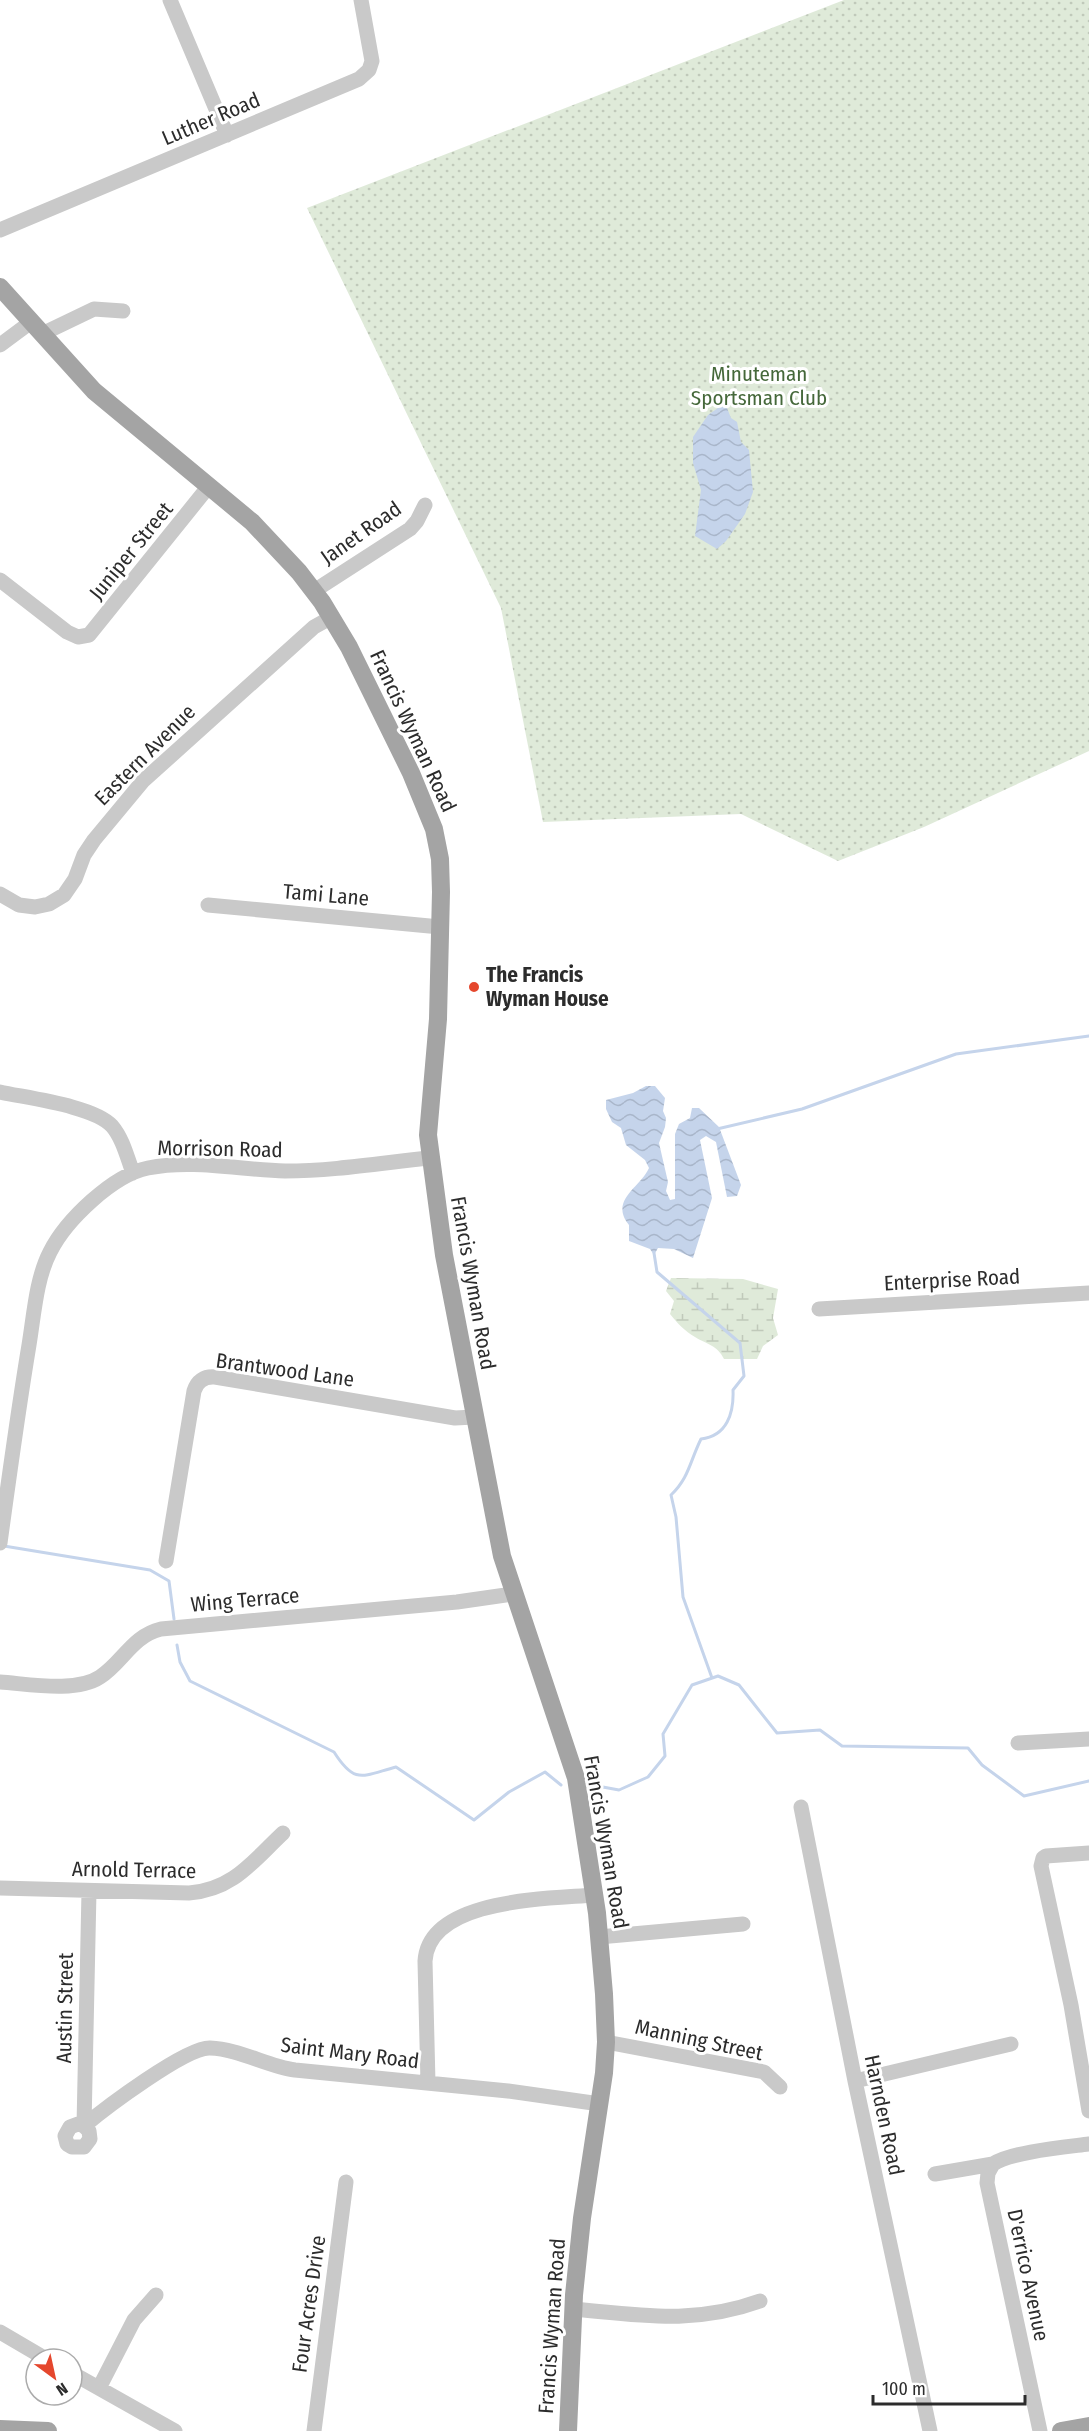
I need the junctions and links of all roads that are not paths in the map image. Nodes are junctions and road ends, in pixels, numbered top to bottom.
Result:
1 (170, 0) edge
2 (361, 0) edge
3 (227, 135) junction
4 (0, 230) edge
5 (0, 288) edge
6 (123, 311) dead end
7 (37, 328) junction
8 (0, 345) edge
9 (209, 486) junction
10 (425, 505) dead end
11 (0, 579) edge
12 (314, 591) junction
13 (332, 617) junction
14 (0, 894) edge
15 (208, 905) dead end
16 (440, 927) junction
17 (0, 1092) edge
18 (429, 1158) junction
19 (133, 1173) junction
20 (1089, 1293) edge
21 (819, 1309) dead end
22 (474, 1417) junction
23 (8, 1428) edge
24 (0, 1543) edge
25 (166, 1561) dead end
26 (513, 1594) junction
27 (0, 1682) edge
28 (1089, 1739) edge
29 (1018, 1743) dead end
30 (801, 1807) dead end
31 (283, 1833) dead end
32 (1089, 1853) edge
33 (0, 1888) edge
34 (89, 1891) junction
35 (594, 1895) junction
36 (743, 1924) dead end
37 (599, 1937) junction
38 (606, 2042) junction
39 (1011, 2044) dead end
40 (855, 2081) junction
41 (428, 2083) junction
42 (780, 2087) dead end
43 (600, 2104) junction
44 (1089, 2111) edge
45 (84, 2126) joint
46 (1089, 2144) edge
47 (993, 2164) junction
48 (935, 2174) dead end
49 (346, 2182) dead end
50 (156, 2295) dead end
51 (760, 2301) dead end
52 (573, 2309) junction
53 (0, 2332) edge
54 (26, 2347) edge
55 (84, 2380) edge
56 (99, 2388) junction
57 (1089, 2426) edge
58 (0, 2429) edge
59 (48, 2431) edge
60 (175, 2431) edge
61 (314, 2431) edge
62 (567, 2431) edge
63 (930, 2431) edge
64 (1040, 2431) edge
65 (1061, 2431) edge

1 - 3 street
2 - 3 street, Luther Road
3 - 4 street, Luther Road
5 - 7 main road, Francis Wyman Road
6 - 7 street
7 - 8 street
7 - 9 main road, Francis Wyman Road
9 - 11 street, Juniper Street
9 - 12 main road, Francis Wyman Road
10 - 12 street, Janet Road
12 - 13 main road, Francis Wyman Road
13 - 14 street, Eastern Avenue
13 - 16 main road, Francis Wyman Road
15 - 16 street, Tami Lane
16 - 18 main road, Francis Wyman Road
17 - 19 street
18 - 19 street, Morrison Road
18 - 22 main road, Francis Wyman Road
19 - 23 street, Morrison Road
20 - 21 street, Enterprise Road
22 - 25 street, Brantwood Lane
22 - 26 main road, Francis Wyman Road
23 - 24 street, Morrison Road
26 - 27 street, Wing Terrace
26 - 35 main road, Francis Wyman Road
28 - 29 street
30 - 40 street, Harnden Road
31 - 34 street, Arnold Terrace
32 - 44 street
33 - 34 street, Arnold Terrace
34 - 45 street, Austin Street
35 - 37 main road, Francis Wyman Road
35 - 41 street
36 - 37 street
37 - 38 main road, Francis Wyman Road
38 - 42 street, Manning Street
38 - 43 main road, Francis Wyman Road
39 - 40 street
40 - 63 street, Harnden Road
41 - 43 street, Saint Mary Road
41 - 45 street, Saint Mary Road
43 - 52 main road, Francis Wyman Road
46 - 47 street
47 - 48 street
47 - 64 street, D'errico Avenue
49 - 61 street, Four Acres Drive
50 - 56 street
51 - 52 street
52 - 62 main road, Francis Wyman Road
53 - 54 street
55 - 56 street
56 - 60 street
57 - 65 main road
58 - 59 main road

